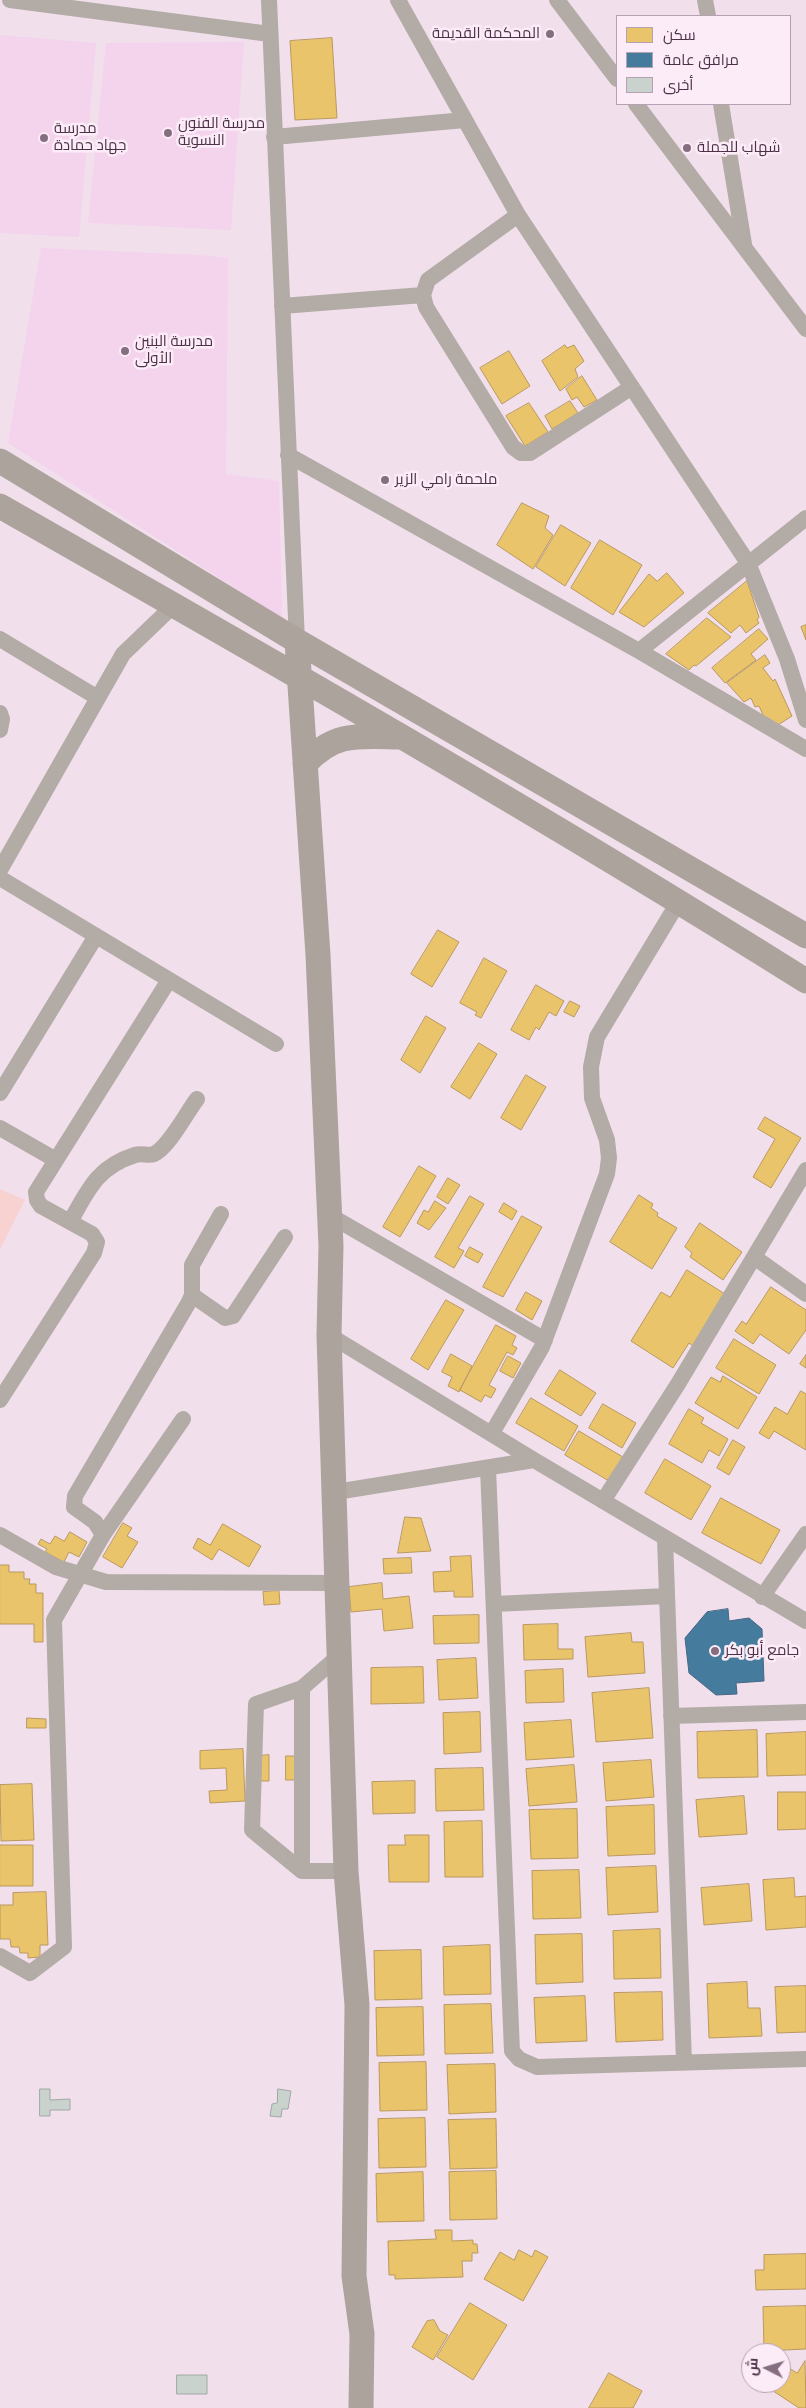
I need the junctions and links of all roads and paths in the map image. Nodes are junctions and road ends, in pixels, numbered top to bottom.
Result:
1 (10, 0) edge
2 (269, 0) edge
3 (398, 0) edge
4 (557, 0) edge
5 (705, 0) edge
6 (708, 15) edge
7 (270, 34) junction
8 (616, 78) edge
9 (637, 105) edge
10 (722, 105) edge
11 (465, 120) junction
12 (274, 137) junction
13 (518, 215) junction
14 (744, 246) junction
15 (423, 295) junction
16 (282, 306) junction
17 (806, 329) edge
18 (632, 387) junction
19 (288, 455) junction
20 (0, 461) edge
21 (0, 506) edge
22 (806, 518) edge
23 (748, 563) junction
24 (174, 604) junction
25 (0, 639) edge
26 (297, 641) junction
27 (638, 651) junction
28 (298, 677) junction
29 (98, 698) junction
30 (0, 713) edge
31 (806, 720) edge
32 (0, 730) edge
33 (400, 737) junction
34 (806, 749) edge
35 (304, 764) junction
36 (0, 870) edge
37 (0, 878) edge
38 (679, 901) junction
39 (96, 936) junction
40 (806, 936) edge
41 (169, 980) junction
42 (806, 981) edge
43 (276, 1044) dead end
44 (0, 1093) edge
45 (197, 1098) dead end
46 (0, 1128) edge
47 (56, 1160) junction
48 (806, 1170) edge
49 (221, 1214) dead end
50 (330, 1215) junction
51 (70, 1222) junction
52 (285, 1237) dead end
53 (754, 1257) junction
54 (806, 1294) edge
55 (192, 1295) junction
56 (329, 1335) junction
57 (545, 1340) junction
58 (0, 1400) edge
59 (183, 1419) dead end
60 (492, 1433) junction
61 (534, 1460) junction
62 (488, 1468) junction
63 (336, 1492) junction
64 (603, 1501) junction
65 (806, 1534) edge
66 (0, 1535) edge
67 (103, 1535) junction
68 (665, 1539) junction
69 (81, 1575) junction
70 (338, 1583) junction
71 (667, 1596) junction
72 (762, 1597) junction
73 (494, 1604) junction
74 (806, 1621) edge
75 (340, 1655) junction
76 (302, 1688) junction
77 (806, 1712) edge
78 (671, 1716) junction
79 (346, 1870) junction
80 (302, 1871) junction
81 (0, 1956) edge
82 (806, 2059) edge
83 (684, 2062) junction
84 (361, 2408) edge

1 - 7 street
2 - 7 street
3 - 11 street
4 - 8 street
5 - 6 street
7 - 12 street
9 - 14 street
10 - 14 street
11 - 12 street
11 - 13 street
12 - 16 street
13 - 15 street
13 - 18 street
14 - 17 street
15 - 16 street
15 - 18 street
16 - 19 street
18 - 23 street
19 - 26 street
19 - 27 street
20 - 26 main road
21 - 24 main road
22 - 23 street
23 - 27 street
23 - 31 street
24 - 28 main road
24 - 29 street
25 - 29 street
26 - 28 main road
26 - 40 main road
27 - 34 street
28 - 33 main road
28 - 35 main road
29 - 36 street
30 - 32 street
33 - 35 main road
33 - 38 main road
35 - 50 main road
37 - 39 street
38 - 42 main road
38 - 57 street
39 - 41 street
39 - 44 street
41 - 43 street
41 - 47 street
45 - 51 street
46 - 47 street
47 - 51 street
48 - 53 street
49 - 55 street
50 - 56 main road
50 - 57 street
51 - 58 street
52 - 55 street
53 - 54 street
53 - 64 street
55 - 67 street
56 - 60 street
56 - 63 main road
57 - 60 street
59 - 67 street
60 - 61 street
61 - 62 street
61 - 64 street
62 - 63 street
62 - 73 street
63 - 70 main road
64 - 68 street
65 - 72 street
66 - 69 street
67 - 69 street
68 - 71 street
68 - 72 street
69 - 70 street
69 - 81 street
70 - 75 main road
71 - 73 street
71 - 78 street
72 - 74 street
73 - 83 street
75 - 76 street
75 - 79 main road
76 - 80 street
76 - 80 street
77 - 78 street
78 - 83 street
79 - 80 street
79 - 84 main road
82 - 83 street

